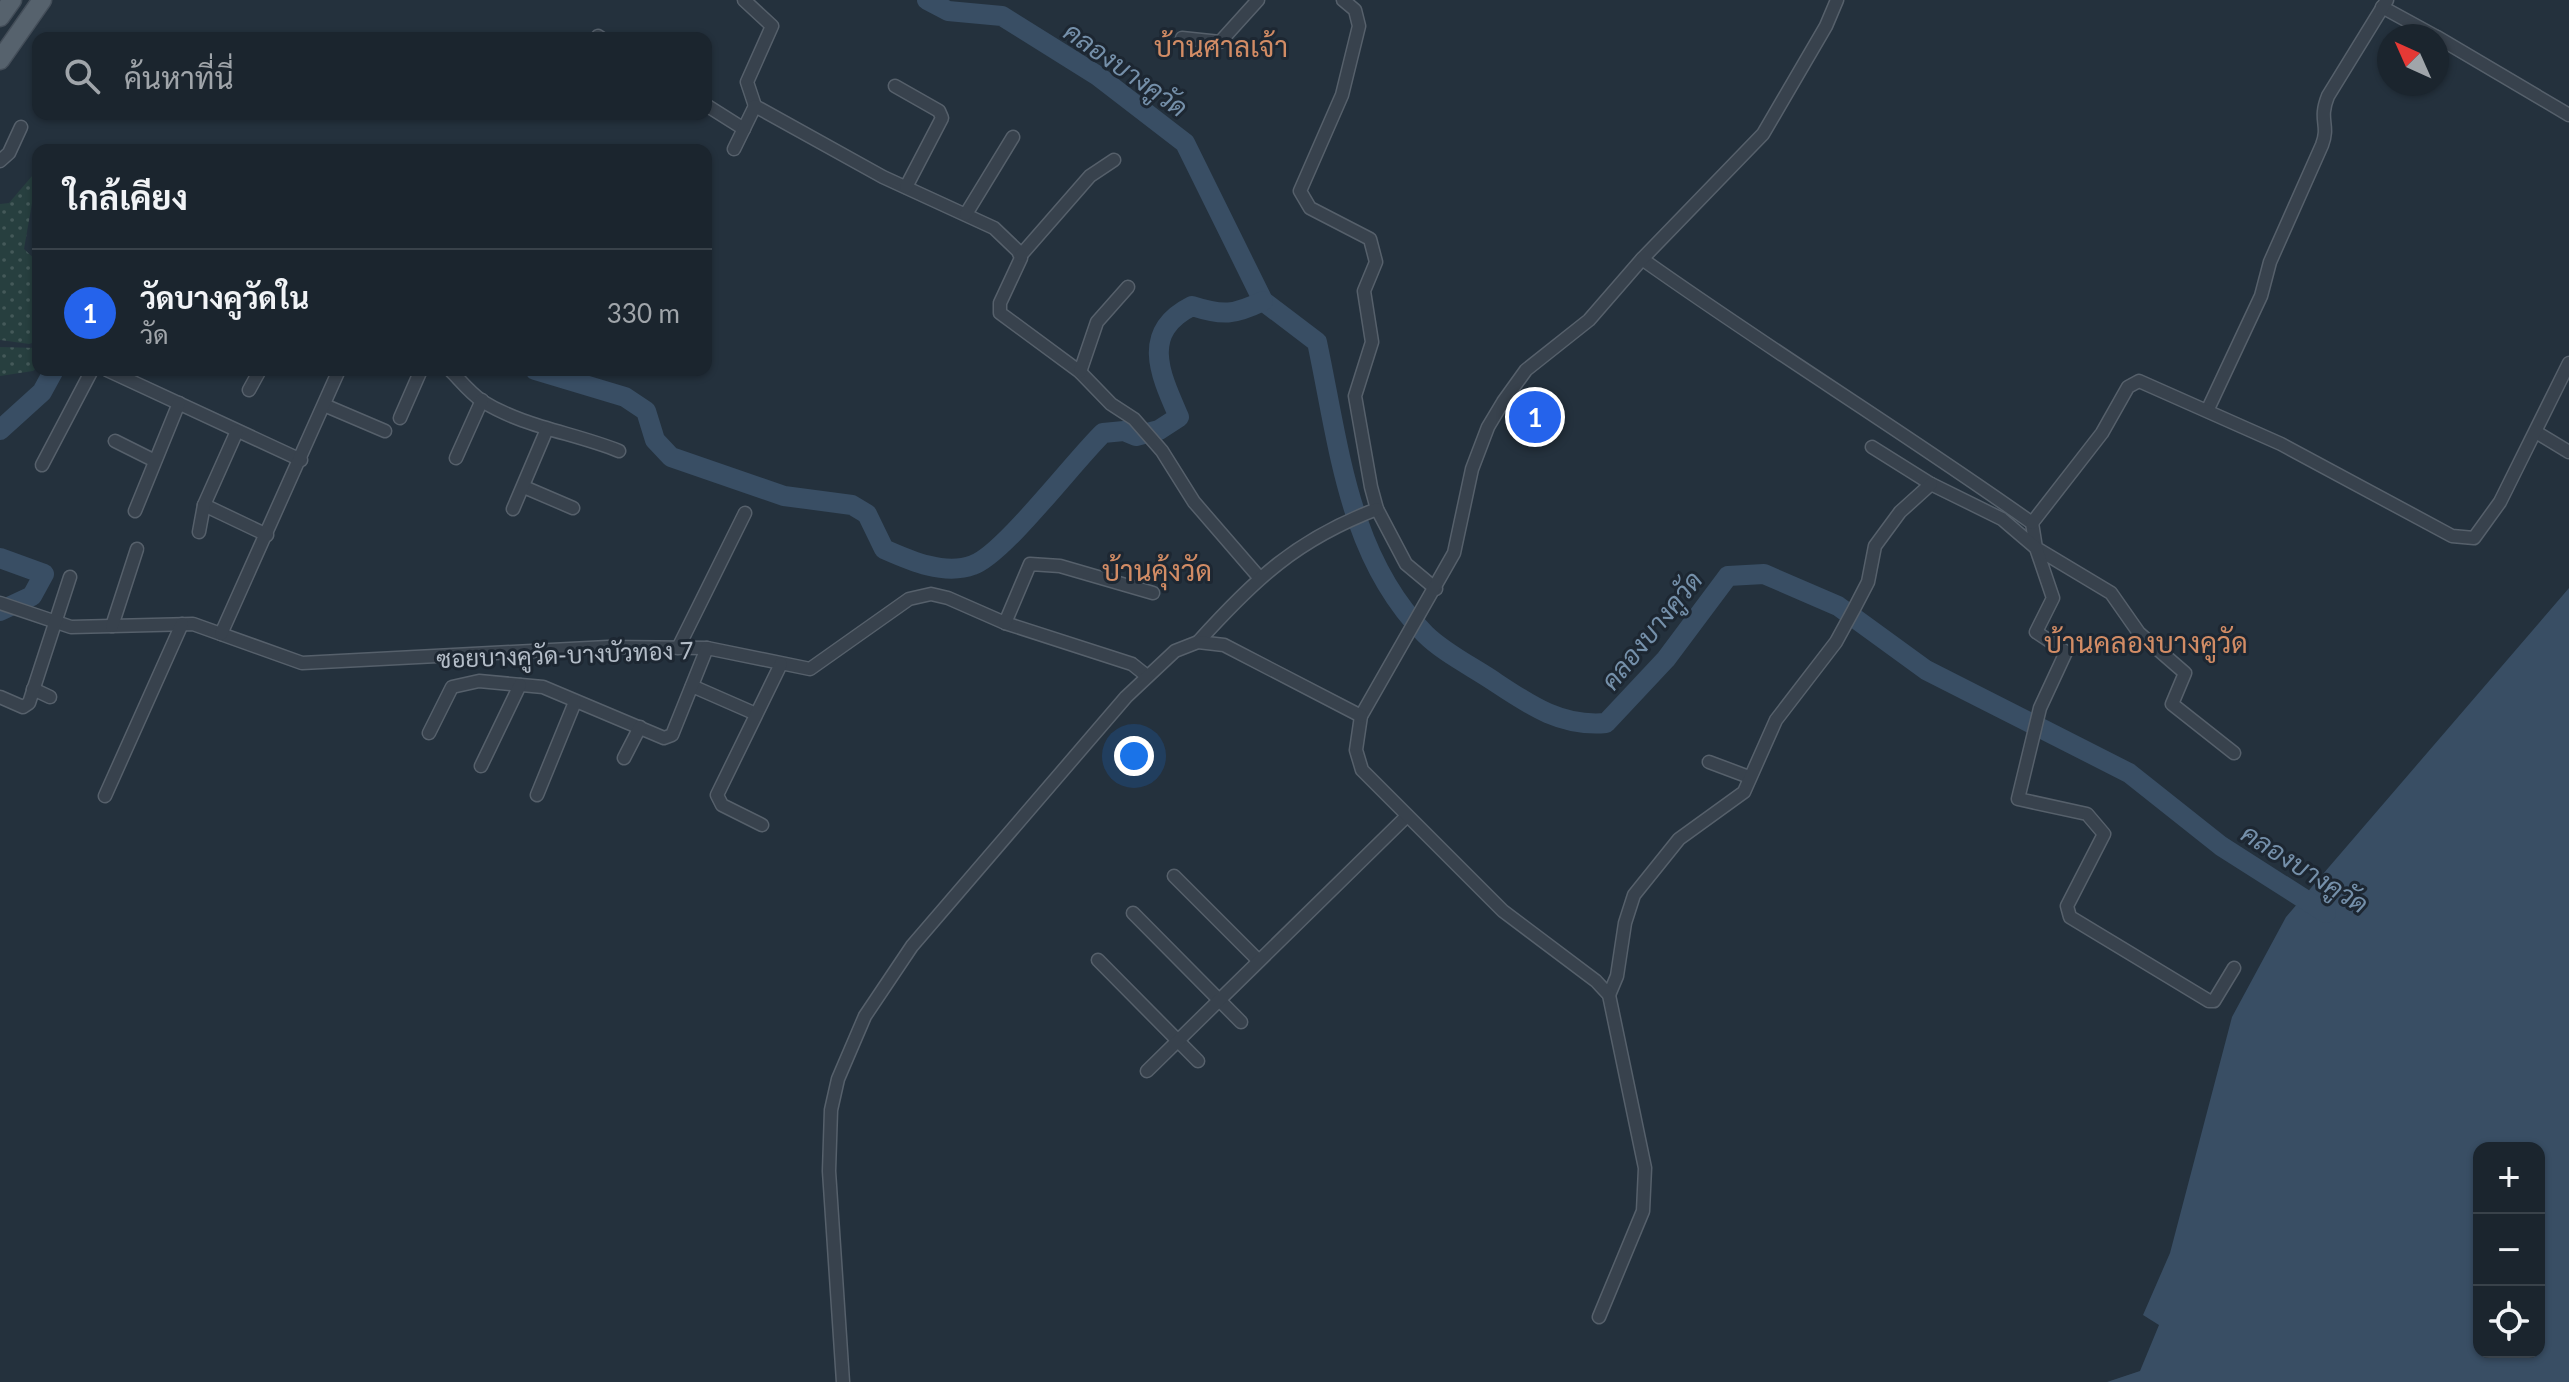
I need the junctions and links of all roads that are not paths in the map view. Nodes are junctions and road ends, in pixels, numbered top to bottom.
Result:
1 (12, 0) edge
2 (42, 0) edge
3 (744, 0) edge
4 (1258, 0) edge
5 (1343, 0) edge
6 (1837, 0) edge
7 (2384, 4) edge
8 (0, 17) edge
9 (2416, 24) edge
10 (1182, 38) dead end
11 (2449, 45) edge
12 (0, 60) edge
13 (895, 86) dead end
14 (755, 106) junction
15 (712, 109) edge
16 (2569, 115) edge
17 (21, 127) dead end
18 (744, 129) junction
19 (1013, 137) dead end
20 (734, 149) dead end
21 (1114, 160) dead end
22 (0, 161) edge
23 (906, 187) junction
24 (966, 214) junction
25 (1021, 255) junction
26 (1642, 259) junction
27 (1128, 287) dead end
28 (2569, 363) edge
29 (1080, 372) junction
30 (89, 376) edge
31 (120, 376) edge
32 (257, 376) edge
33 (336, 376) edge
34 (418, 376) edge
35 (456, 376) edge
36 (249, 390) dead end
37 (482, 400) junction
38 (179, 403) junction
39 (324, 405) junction
40 (2208, 409) junction
41 (400, 418) dead end
42 (547, 429) junction
43 (237, 431) junction
44 (385, 431) dead end
45 (2536, 432) junction
46 (115, 441) dead end
47 (1872, 447) dead end
48 (619, 451) dead end
49 (2569, 452) edge
50 (456, 458) dead end
51 (153, 460) junction
52 (301, 460) junction
53 (42, 465) dead end
54 (1931, 484) junction
55 (524, 487) junction
56 (204, 505) junction
57 (573, 508) dead end
58 (513, 509) dead end
59 (1373, 510) junction
60 (135, 511) dead end
61 (745, 513) dead end
62 (2032, 523) junction
63 (199, 532) dead end
64 (267, 535) junction
65 (2036, 548) junction
66 (137, 549) dead end
67 (1258, 576) junction
68 (70, 577) dead end
69 (1436, 589) junction
70 (1153, 593) dead end
71 (0, 603) edge
72 (55, 622) junction
73 (1005, 623) junction
74 (182, 624) junction
75 (112, 626) junction
76 (221, 634) junction
77 (1198, 642) junction
78 (678, 648) junction
79 (707, 648) junction
80 (476, 656) junction
81 (781, 664) junction
82 (1147, 676) junction
83 (479, 681) junction
84 (520, 685) junction
85 (692, 686) junction
86 (33, 689) junction
87 (0, 697) edge
88 (50, 697) dead end
89 (575, 702) junction
90 (756, 714) junction
91 (1361, 716) junction
92 (640, 727) junction
93 (429, 733) dead end
94 (2234, 753) dead end
95 (624, 758) dead end
96 (1709, 762) dead end
97 (481, 766) dead end
98 (1749, 777) junction
99 (537, 795) dead end
100 (105, 796) dead end
101 (1407, 816) junction
102 (762, 825) dead end
103 (1174, 876) dead end
104 (1133, 913) dead end
105 (1098, 960) dead end
106 (1258, 960) junction
107 (2234, 968) dead end
108 (1609, 995) junction
109 (1219, 999) junction
110 (1241, 1022) dead end
111 (1178, 1041) junction
112 (1198, 1061) dead end
113 (1147, 1071) dead end
114 (1599, 1317) dead end
115 (843, 1382) edge

1 - 8 main road
2 - 12 main road
3 - 14 street
4 - 10 street
5 - 59 street
6 - 26 street
7 - 9 street
7 - 40 street
11 - 16 street
13 - 23 street
14 - 18 street
14 - 23 street
15 - 18 street
17 - 22 street
18 - 20 street
19 - 24 street
21 - 25 street
23 - 24 street
24 - 25 street
25 - 29 street
26 - 62 street
26 - 69 street
27 - 29 street
28 - 45 street
29 - 67 street
30 - 53 street
31 - 38 street
32 - 36 street
33 - 39 street
34 - 41 street
35 - 37 street
37 - 42 street
37 - 50 street
38 - 43 street
38 - 51 street
39 - 44 street
39 - 52 street
40 - 45 street
40 - 62 street
42 - 48 street
42 - 55 street
43 - 52 street
43 - 56 street
45 - 49 street
46 - 51 street
47 - 54 street
51 - 60 street
52 - 64 street
54 - 65 street
54 - 98 street
55 - 57 street
55 - 58 street
56 - 63 street
56 - 64 street
59 - 67 street
59 - 69 street
61 - 78 street
62 - 65 street
64 - 76 street
65 - 94 street
65 - 107 street
66 - 75 street
67 - 77 street
68 - 72 street
69 - 91 street
70 - 73 street
71 - 72 street, ซอยบางคูวัด-บางบัวทอง 7
72 - 75 street, ซอยบางคูวัด-บางบัวทอง 7
72 - 86 street
73 - 81 street, ซอยบางคูวัด-บางบัวทอง 7
73 - 82 street, ซอยบางคูวัด-บางบัวทอง 7
74 - 75 street, ซอยบางคูวัด-บางบัวทอง 7
74 - 76 street, ซอยบางคูวัด-บางบัวทอง 7
74 - 100 street
76 - 80 street, ซอยบางคูวัด-บางบัวทอง 7
77 - 82 street
77 - 91 street
78 - 79 street, ซอยบางคูวัด-บางบัวทอง 7
78 - 80 street, ซอยบางคูวัด-บางบัวทอง 7
79 - 81 street, ซอยบางคูวัด-บางบัวทอง 7
79 - 85 street
80 - 83 street
81 - 90 street
82 - 115 street
83 - 84 street
83 - 93 street
84 - 89 street
84 - 97 street
85 - 90 street
85 - 92 street
86 - 87 street
86 - 88 street
89 - 92 street
89 - 99 street
90 - 102 street
91 - 101 street
92 - 95 street
96 - 98 street
98 - 108 street
101 - 106 street
101 - 108 street
103 - 106 street
104 - 109 street
105 - 111 street
106 - 109 street
108 - 114 street
109 - 110 street
109 - 111 street
111 - 112 street
111 - 113 street

